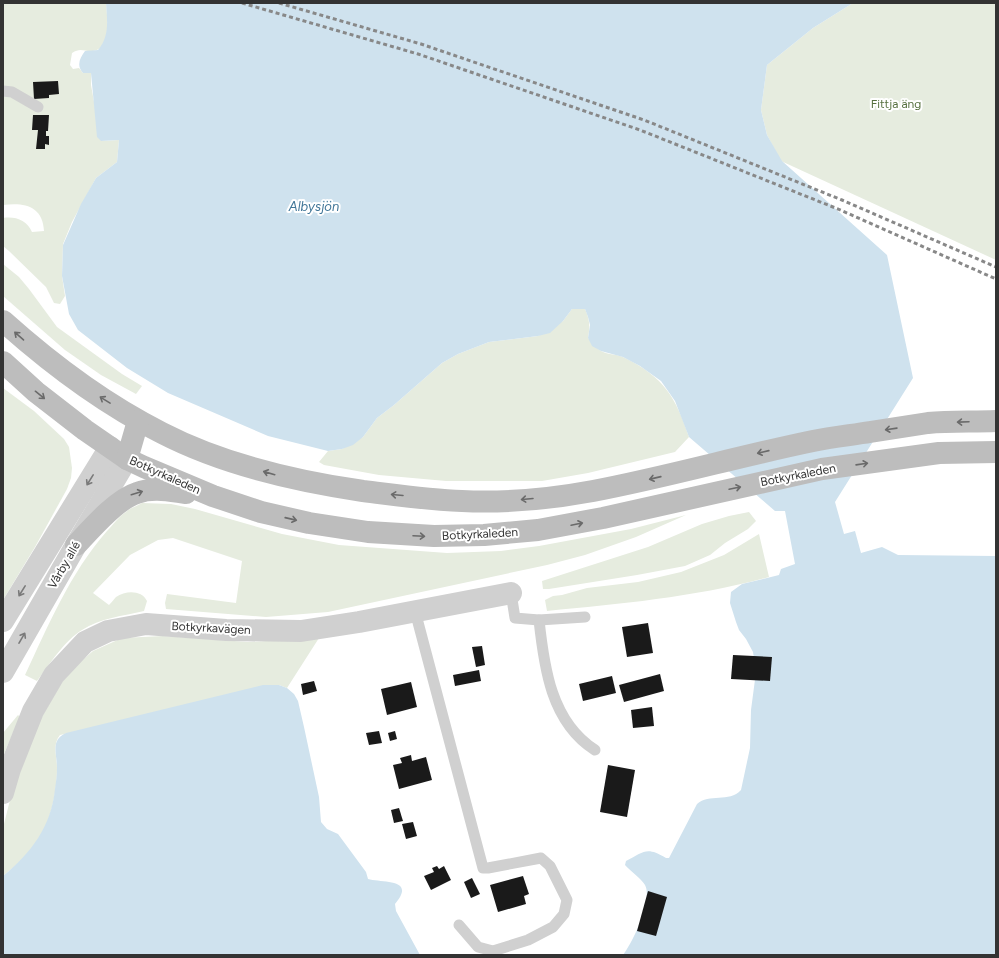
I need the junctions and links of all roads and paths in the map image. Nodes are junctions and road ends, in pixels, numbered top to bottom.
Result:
1 (3, 91) edge
2 (38, 107) dead end
3 (3, 321) edge
4 (7, 365) edge
5 (138, 421) junction
6 (996, 421) edge
7 (996, 452) edge
8 (118, 453) junction
9 (213, 496) junction
10 (76, 545) junction
11 (511, 593) joint
12 (415, 611) junction
13 (585, 618) dead end
14 (539, 620) junction
15 (3, 622) edge
16 (3, 672) edge
17 (595, 750) dead end
18 (3, 793) edge
19 (459, 925) dead end

1 - 2 lane
5 -> 3 main road
4 -> 8 main road, Botkyrkaleden
6 -> 5 main road
5 - 8 main road
9 -> 7 main road, Botkyrkaleden
8 - 9 main road, Botkyrkaleden
8 - 10 street, Vårby allé
8 -> 15 street, Vårby allé
10 -> 9 main road
16 -> 10 street, Vårby allé
11 - 12 street, Botkyrkavägen
11 - 14 lane
12 - 18 street, Botkyrkavägen
12 - 19 lane
13 - 14 lane
14 - 17 lane

